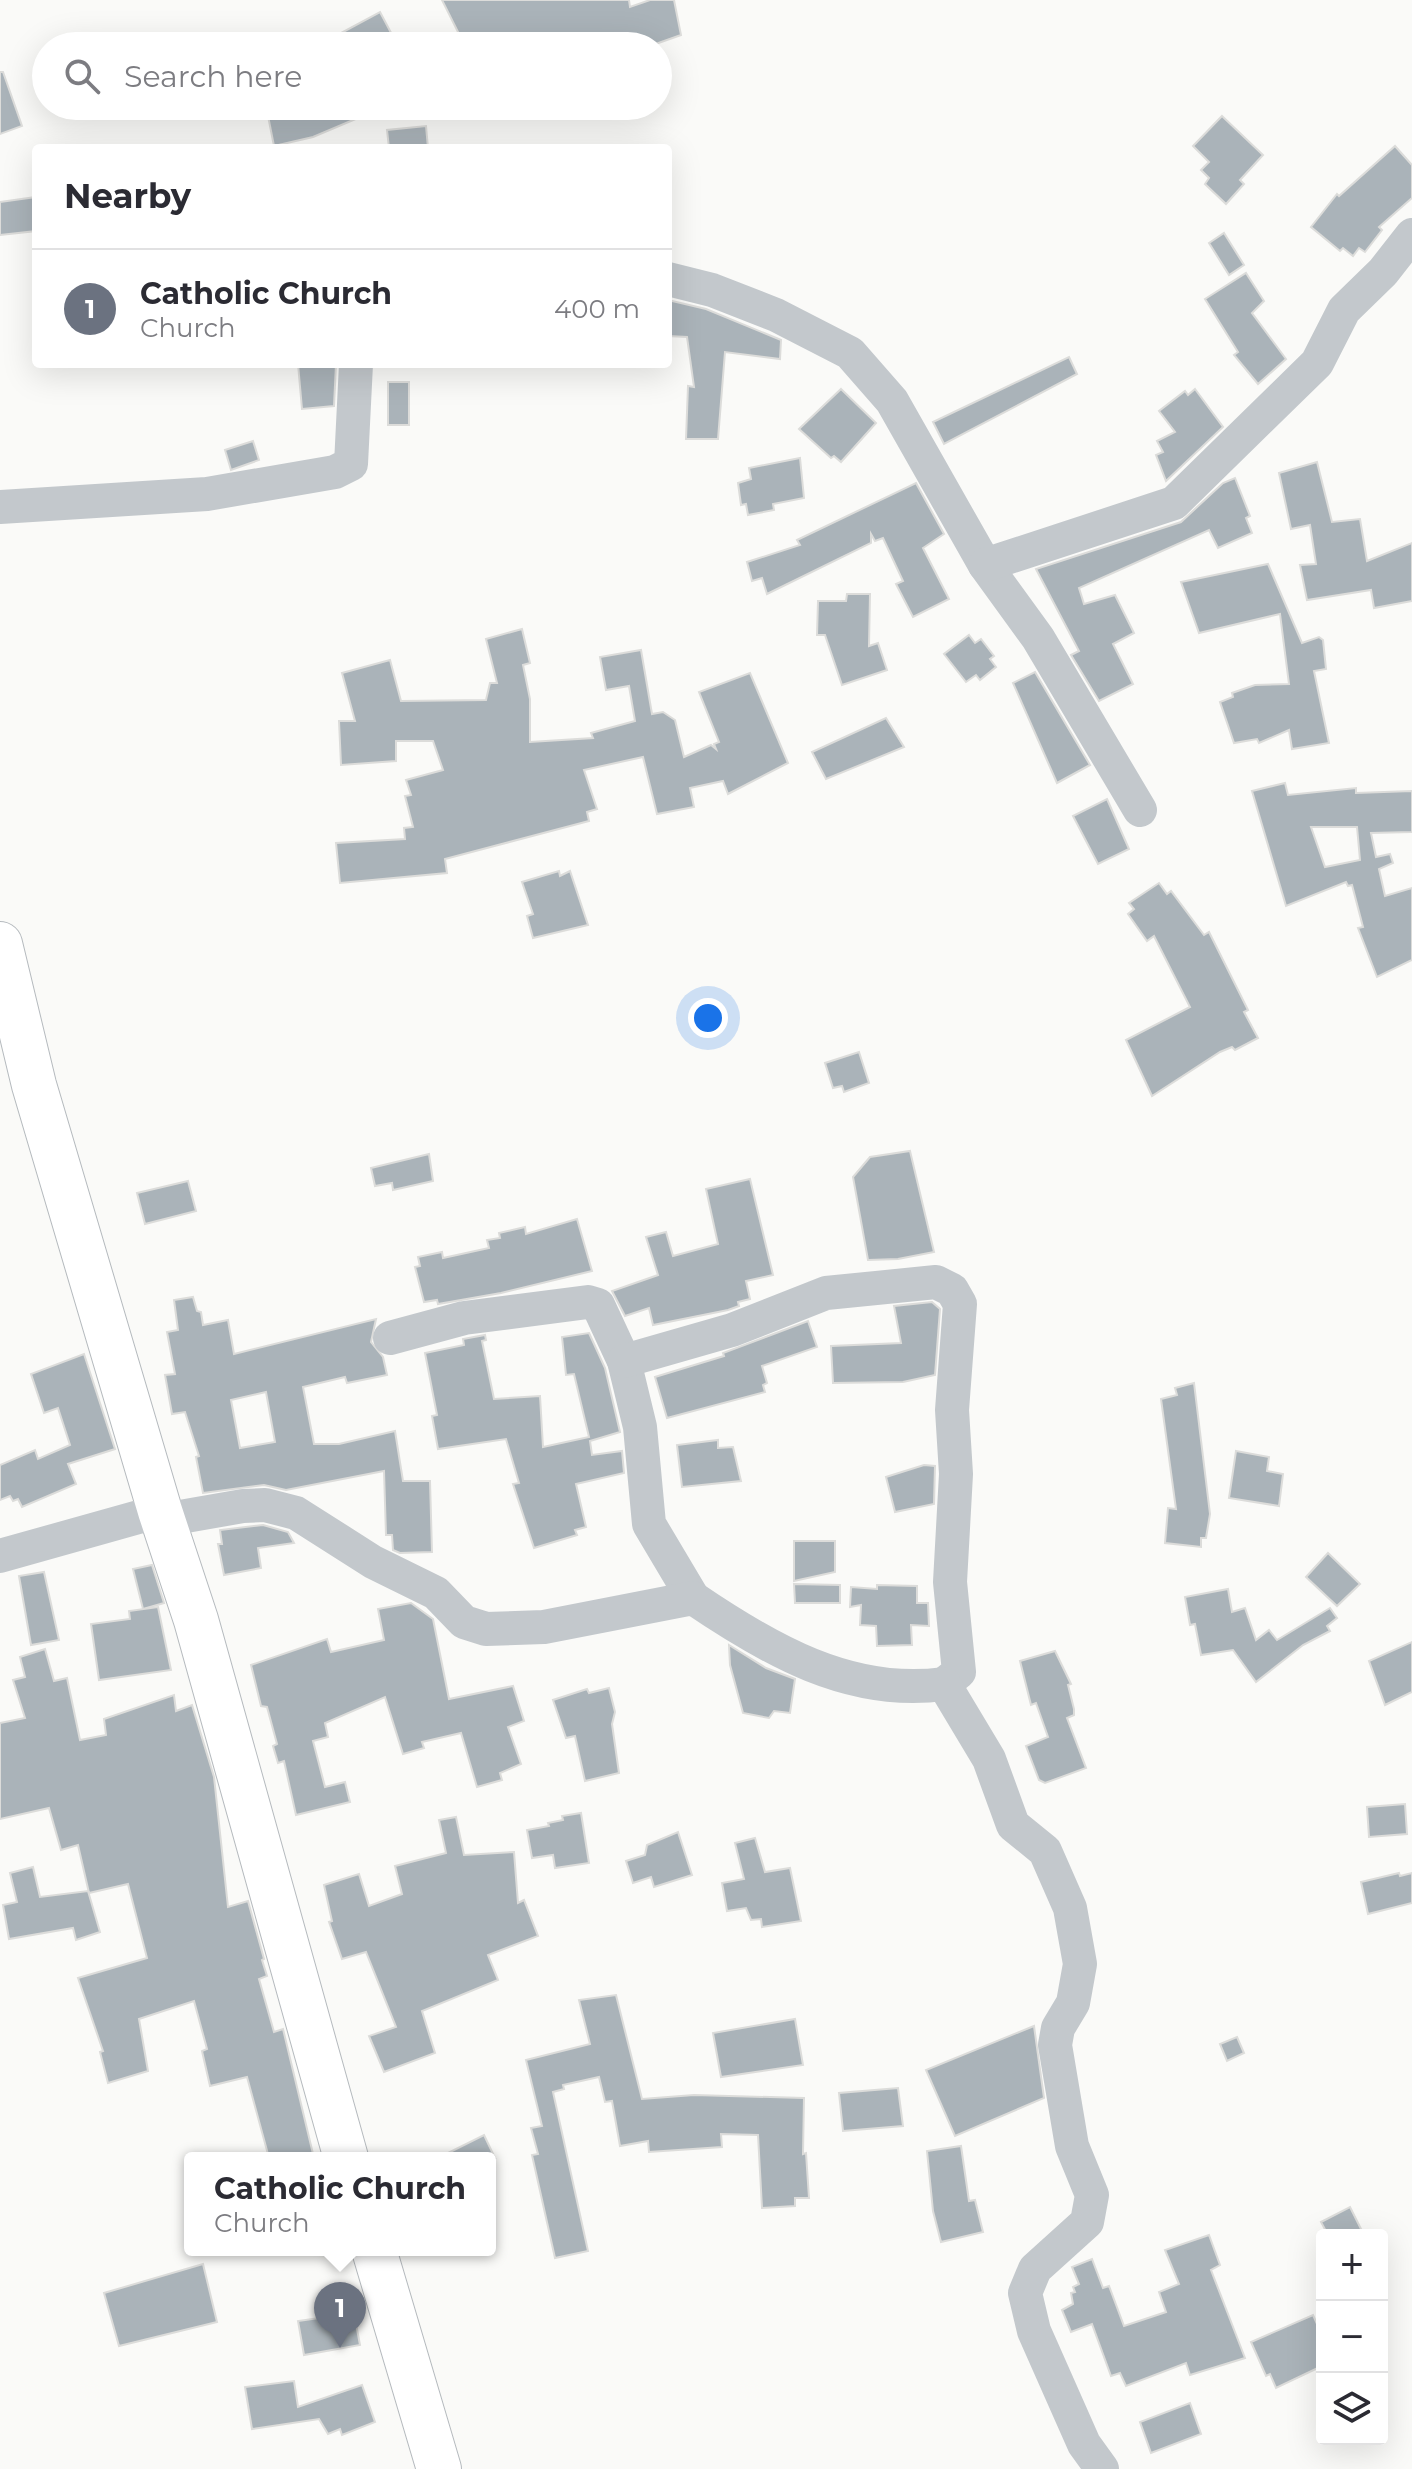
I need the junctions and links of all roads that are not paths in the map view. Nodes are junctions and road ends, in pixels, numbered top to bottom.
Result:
1 (1412, 235) edge
2 (672, 280) edge
3 (356, 368) edge
4 (0, 507) edge
5 (985, 565) junction
6 (1140, 810) dead end
7 (0, 944) edge
8 (390, 1338) dead end
9 (624, 1361) junction
10 (161, 1515) junction
11 (0, 1556) edge
12 (693, 1598) junction
13 (944, 1684) junction
14 (344, 2152) edge
15 (376, 2256) edge
16 (439, 2469) edge
17 (1102, 2469) edge

1 - 5 street
2 - 5 street
3 - 4 street
5 - 6 street
7 - 10 main road
8 - 9 street
9 - 12 street
9 - 13 street
10 - 11 street
10 - 12 street
10 - 14 main road
12 - 13 street
13 - 17 street
15 - 16 main road

